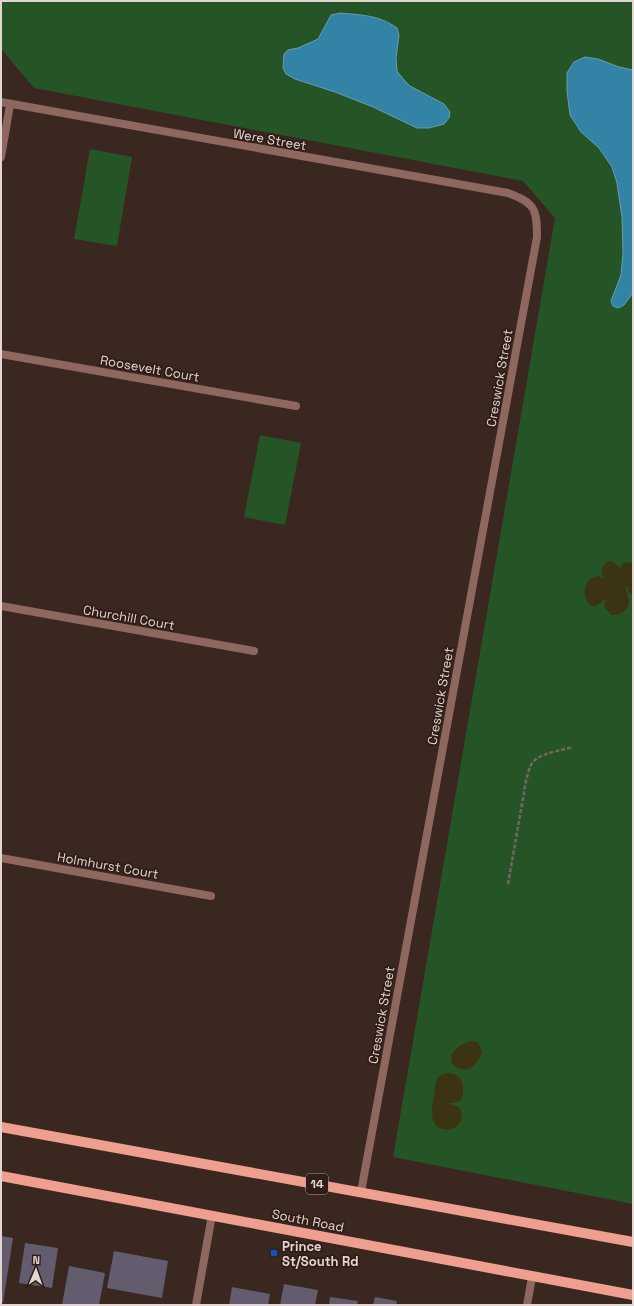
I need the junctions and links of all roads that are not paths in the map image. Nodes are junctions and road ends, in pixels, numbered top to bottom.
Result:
1 (1, 102) edge
2 (10, 105) junction
3 (1, 158) edge
4 (531, 206) joint
5 (1, 354) edge
6 (296, 406) dead end
7 (1, 606) edge
8 (254, 651) dead end
9 (1, 858) edge
10 (211, 896) dead end
11 (1, 1127) edge
12 (1, 1176) edge
13 (361, 1192) junction
14 (212, 1216) junction
15 (633, 1242) edge
16 (532, 1277) junction
17 (633, 1295) edge
18 (196, 1305) edge
19 (527, 1305) edge

1 - 2 street, Were Street
2 - 3 street
2 - 4 street, Were Street
4 - 13 street, Creswick Street
5 - 6 street, Roosevelt Court
7 - 8 street, Churchill Court
9 - 10 street, Holmhurst Court
11 - 13 main road, 14
12 - 14 main road, South Road
13 - 15 main road, 14
14 - 16 main road, South Road
14 - 18 street
16 - 17 main road, South Road
16 - 19 street

